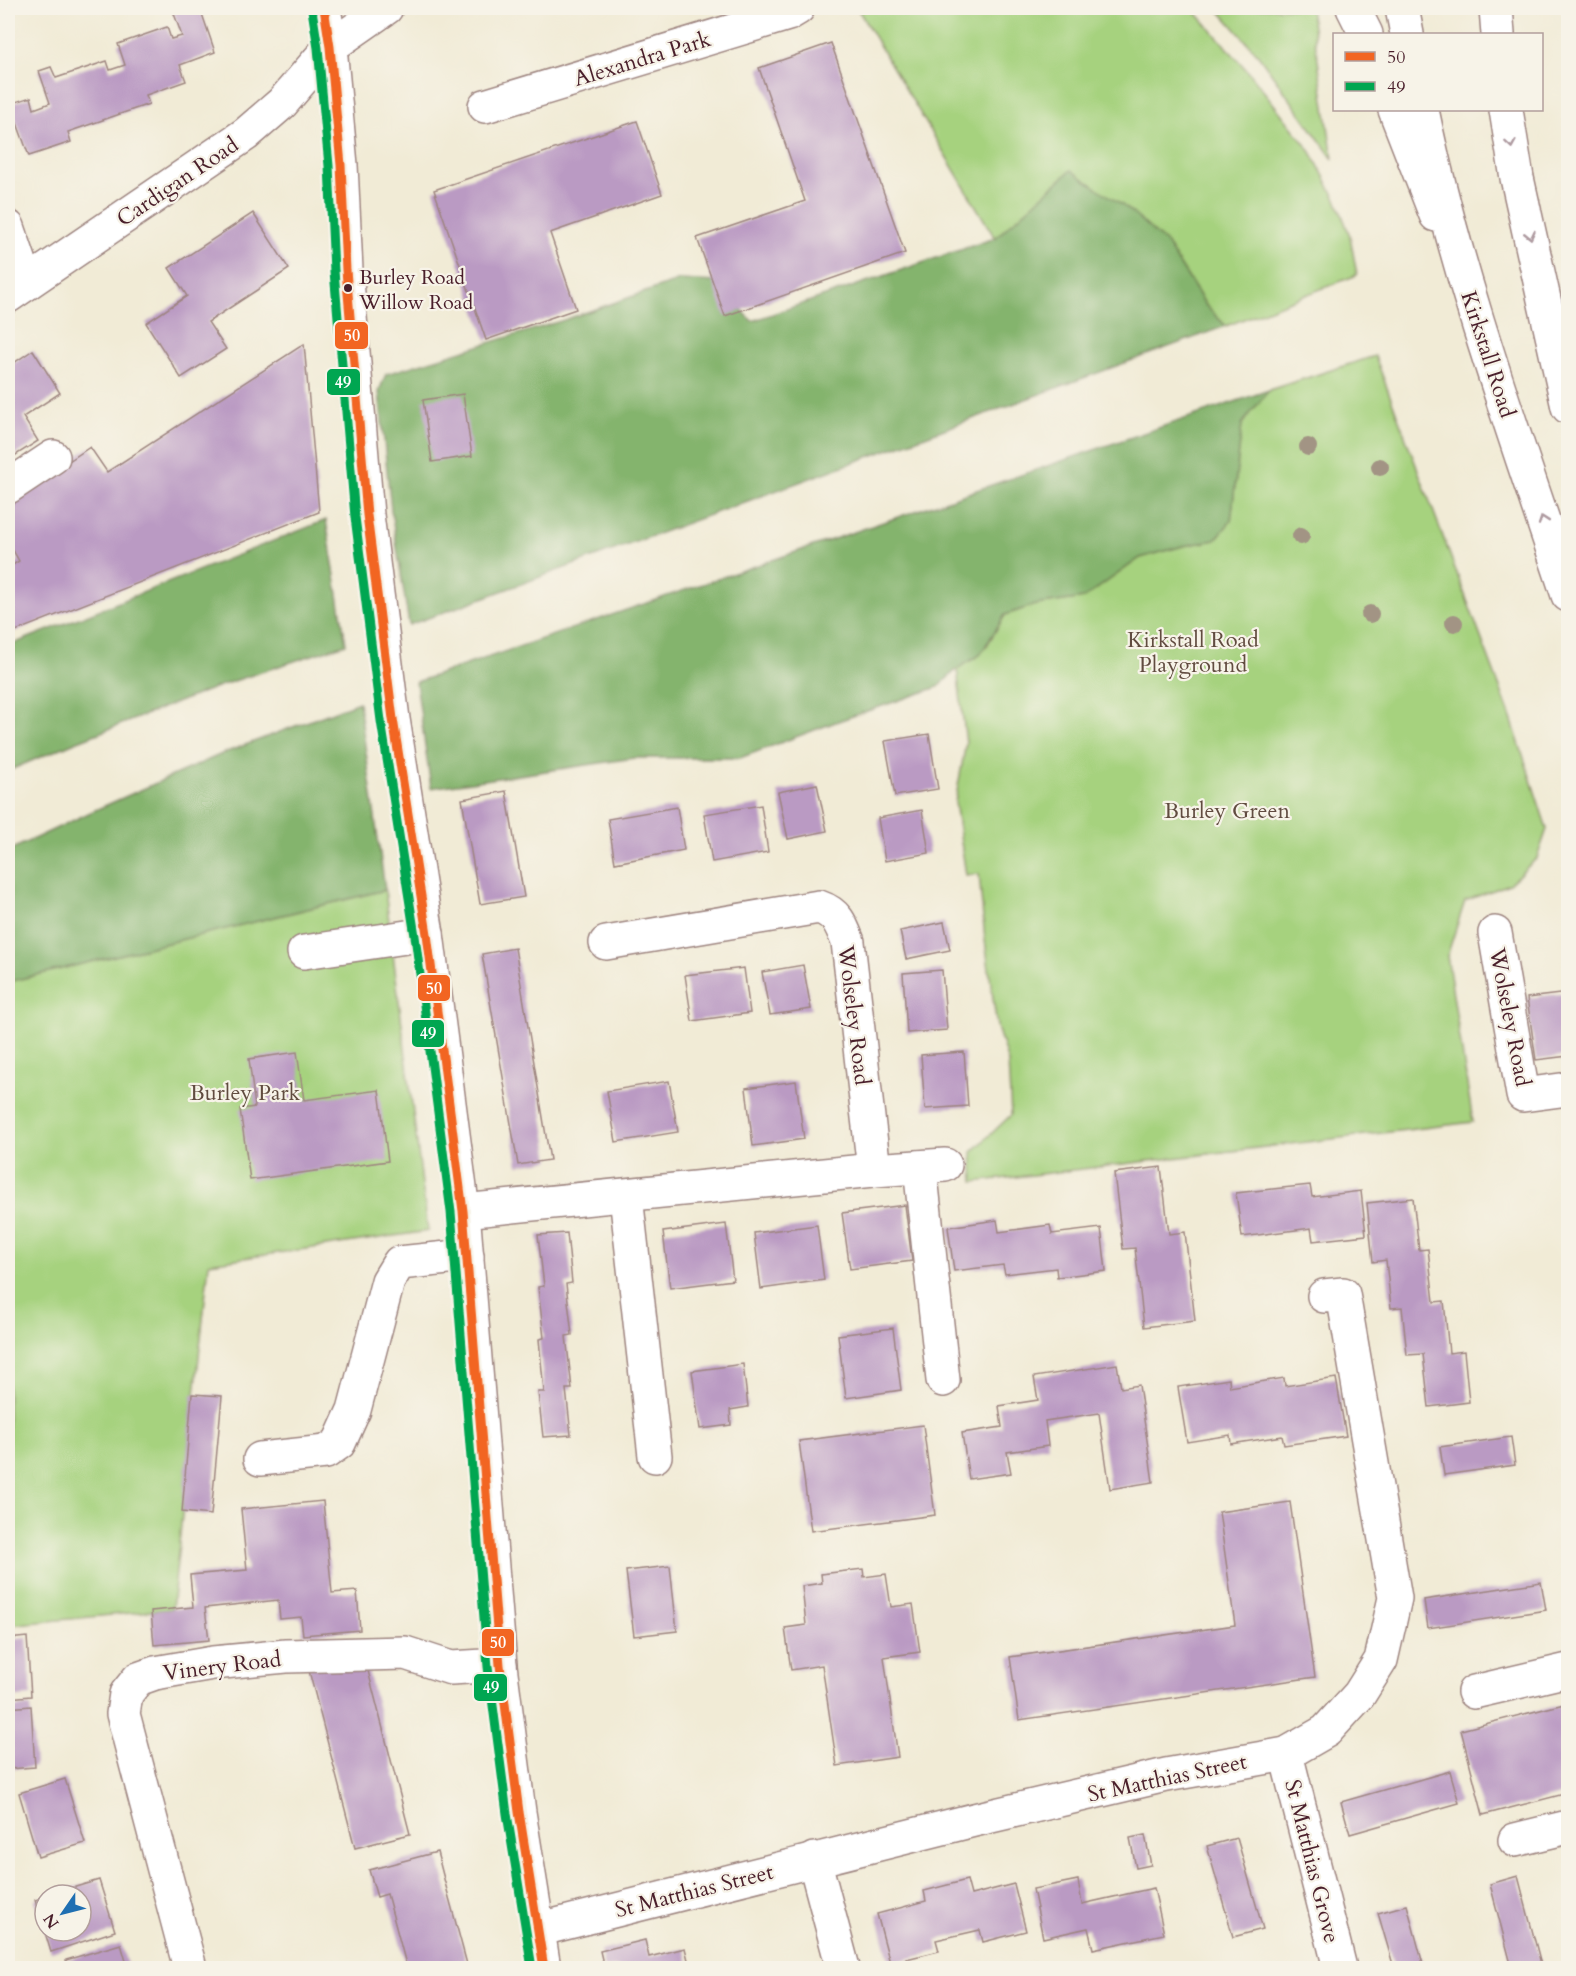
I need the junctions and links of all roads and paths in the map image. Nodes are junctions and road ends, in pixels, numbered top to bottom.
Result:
1 (324, 8) edge
2 (386, 8) edge
3 (798, 8) edge
4 (1353, 8) edge
5 (1402, 8) edge
6 (1496, 8) edge
7 (1366, 33) edge
8 (1407, 33) edge
9 (1498, 33) edge
10 (330, 47) junction
11 (485, 106) dead end
12 (1395, 111) edge
13 (1422, 111) edge
14 (1506, 111) edge
15 (8, 227) edge
16 (17, 289) edge
17 (1477, 323) junction
18 (1563, 355) edge
19 (1569, 407) edge
20 (53, 457) dead end
21 (8, 487) edge
22 (1569, 596) edge
23 (1495, 933) dead end
24 (427, 934) junction
25 (606, 943) dead end
26 (304, 952) dead end
27 (1569, 1089) edge
28 (873, 1170) junction
29 (626, 1196) junction
30 (463, 1211) junction
31 (466, 1257) junction
32 (1324, 1296) dead end
33 (943, 1380) dead end
34 (655, 1456) dead end
35 (260, 1459) dead end
36 (500, 1665) junction
37 (1569, 1670) edge
38 (1474, 1692) dead end
39 (1286, 1754) junction
40 (1569, 1827) edge
41 (1515, 1839) dead end
42 (814, 1860) junction
43 (537, 1930) junction
44 (190, 1968) edge
45 (544, 1968) edge
46 (843, 1968) edge
47 (1340, 1968) edge

1 - 10 street
2 - 10 street, Cardigan Road
3 - 11 street, Alexandra Park
4 - 7 street
5 - 8 street
6 - 9 street
10 - 16 street, Cardigan Road
10 - 24 street
12 - 17 street
13 - 17 street, Kirkstall Road
14 -> 18 street
15 - 16 street
22 -> 17 street, Kirkstall Road
18 - 19 street
20 - 21 street
23 - 27 street, Wolseley Road
24 - 26 street
24 - 30 street
25 - 28 street, Wolseley Road
28 - 29 street
28 - 33 street
29 - 30 street
29 - 34 street
30 - 31 street
31 - 35 street
31 - 36 street
32 - 39 street, St Matthias Street
36 - 43 street
36 - 44 street, Vinery Road
37 - 38 street
39 - 42 street, St Matthias Street
39 - 47 street, St Matthias Grove
40 - 41 street
42 - 43 street, St Matthias Street
42 - 46 street
43 - 45 street

